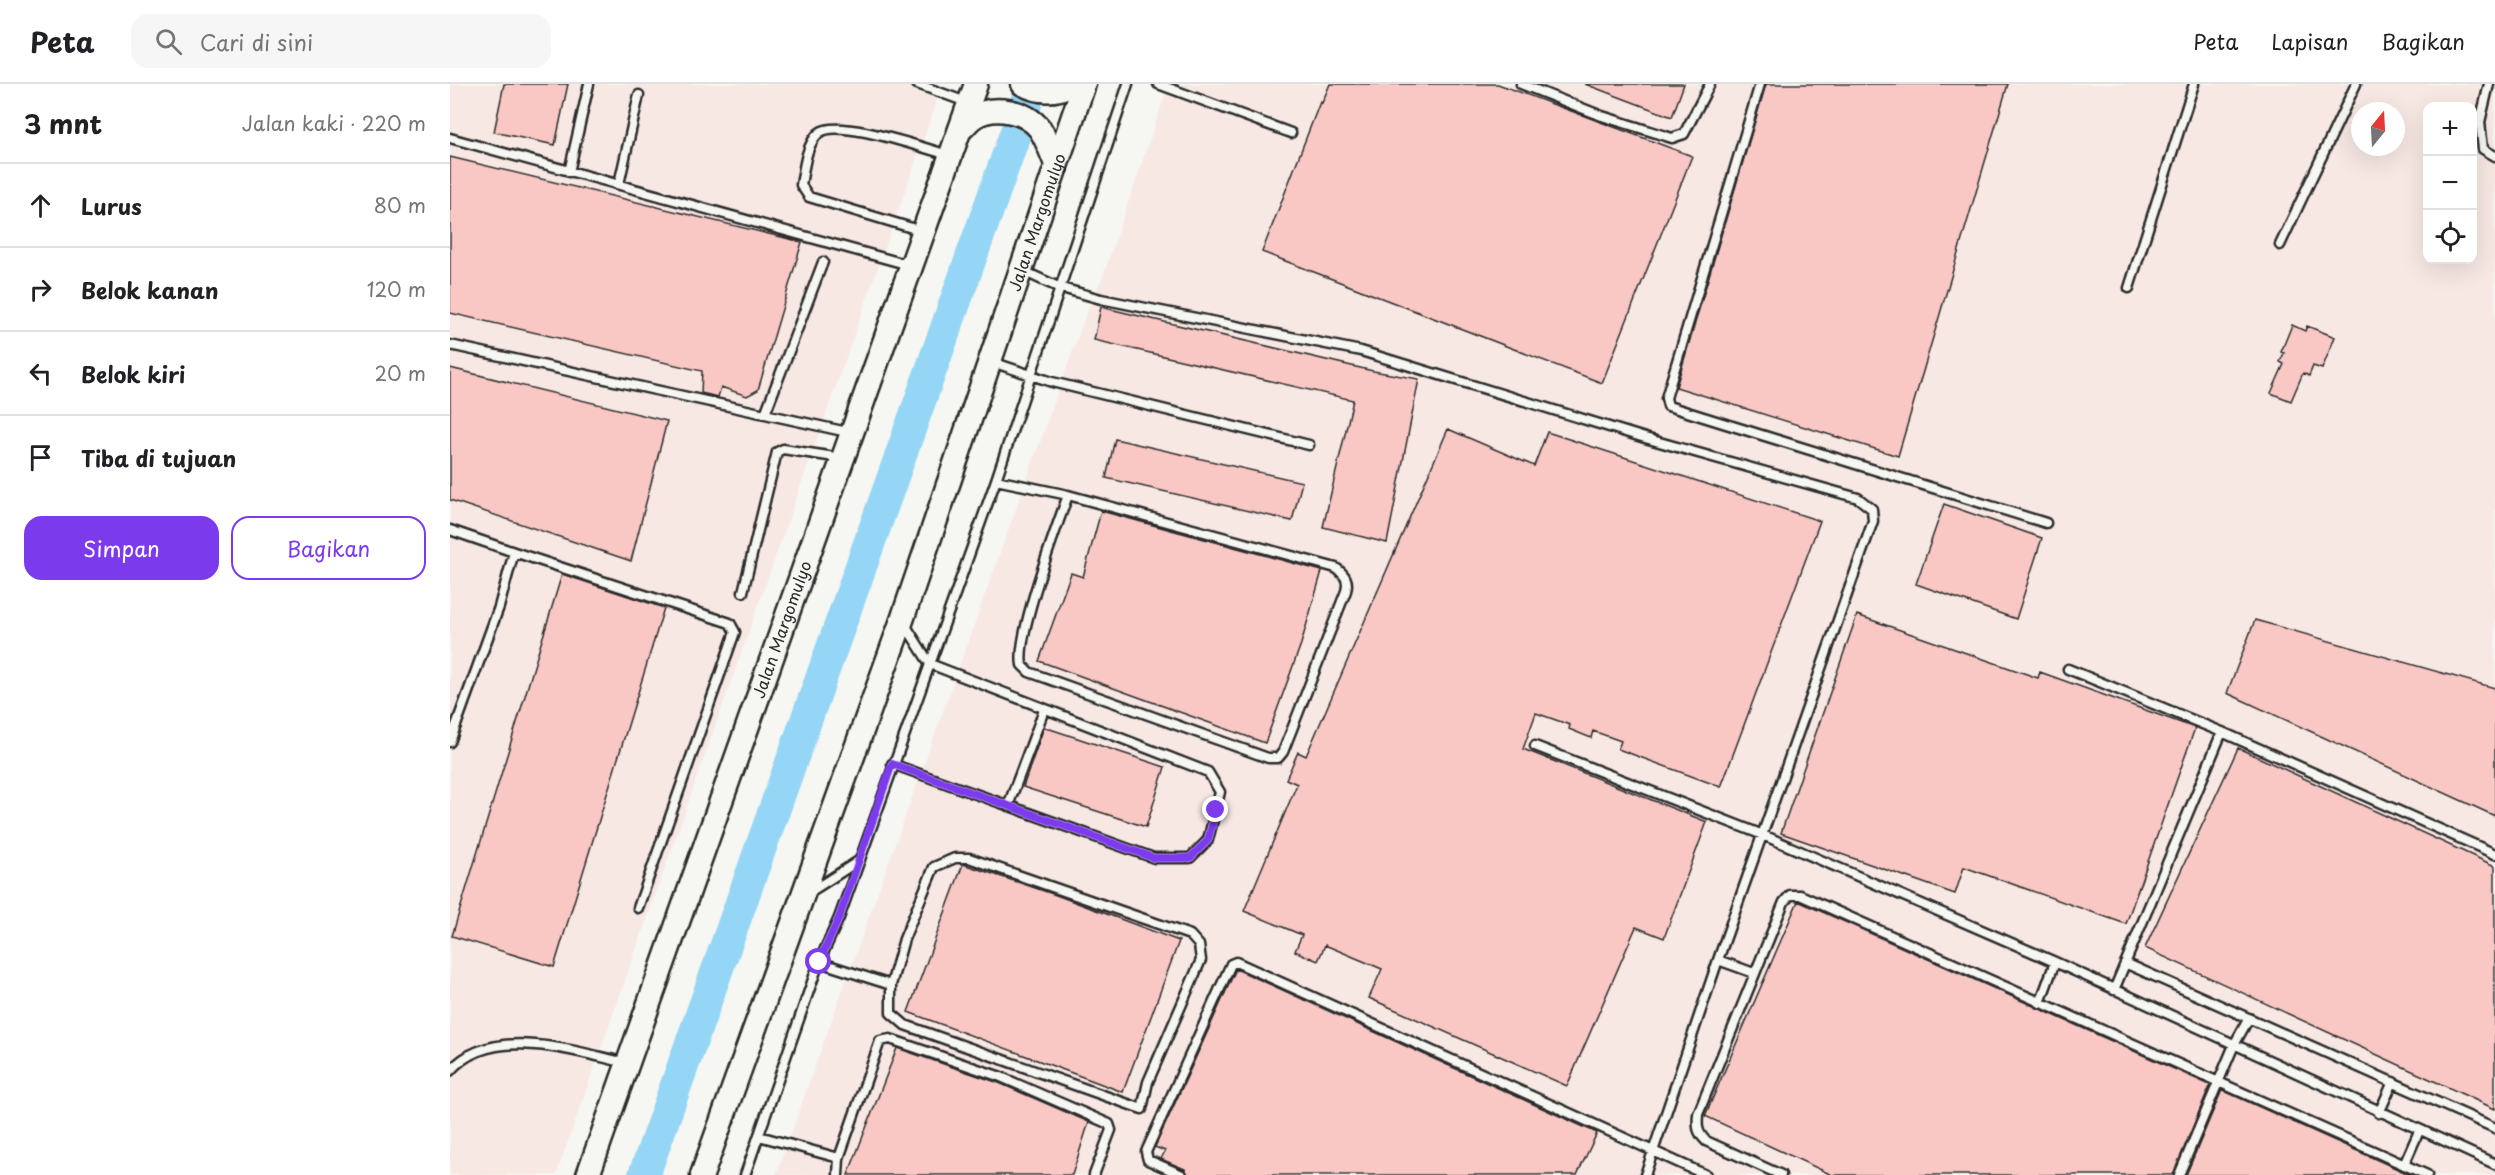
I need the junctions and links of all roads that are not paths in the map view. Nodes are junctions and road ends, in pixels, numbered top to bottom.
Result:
1 (589, 84) edge
2 (917, 84) edge
3 (1023, 84) edge
4 (1072, 84) edge
5 (1084, 84) edge
6 (1128, 84) edge
7 (1158, 84) edge
8 (1521, 84) edge
9 (1710, 84) edge
10 (1761, 84) edge
11 (2194, 84) edge
12 (2356, 84) edge
13 (2489, 84) edge
14 (639, 95) dead end
15 (970, 108) edge
16 (1291, 132) dead end
17 (450, 138) edge
18 (950, 156) junction
19 (2495, 156) edge
20 (1054, 158) junction
21 (569, 172) junction
22 (619, 184) junction
23 (925, 232) junction
24 (2280, 245) dead end
25 (823, 262) dead end
26 (913, 266) junction
27 (1020, 270) junction
28 (1058, 287) junction
29 (2129, 288) dead end
30 (450, 345) edge
31 (988, 361) junction
32 (1032, 375) junction
33 (765, 414) junction
34 (852, 433) junction
35 (1309, 445) dead end
36 (843, 458) junction
37 (996, 480) junction
38 (1068, 495) junction
39 (2046, 523) dead end
40 (450, 530) edge
41 (514, 552) junction
42 (743, 592) dead end
43 (902, 620) junction
44 (930, 664) junction
45 (2068, 669) dead end
46 (1044, 710) junction
47 (2222, 732) junction
48 (450, 741) edge
49 (1535, 746) dead end
50 (892, 764) junction
51 (1008, 806) junction
52 (1763, 835) junction
53 (2495, 854) edge
54 (860, 859) junction
55 (800, 898) junction
56 (638, 908) dead end
57 (1718, 960) junction
58 (819, 962) junction
59 (2055, 962) junction
60 (2125, 963) junction
61 (1754, 973) junction
62 (891, 985) junction
63 (2114, 990) junction
64 (2040, 1003) junction
65 (2249, 1018) junction
66 (2234, 1045) junction
67 (628, 1064) junction
68 (450, 1071) edge
69 (2393, 1082) junction
70 (2219, 1083) junction
71 (2379, 1113) junction
72 (2495, 1128) edge
73 (2419, 1131) junction
74 (759, 1136) junction
75 (1654, 1152) junction
76 (838, 1158) junction
77 (2495, 1164) edge
78 (2404, 1165) junction
79 (588, 1175) edge
80 (702, 1175) edge
81 (745, 1175) edge
82 (838, 1175) edge
83 (1094, 1175) edge
84 (1182, 1175) edge
85 (1646, 1175) edge
86 (1706, 1175) edge
87 (1781, 1175) edge
88 (2179, 1175) edge
89 (2427, 1175) edge

1 - 21 lane
2 - 15 lane
3 - 4 main road
5 - 20 main road, Jalan Margomulyo
6 - 28 lane
7 - 16 lane
8 - 9 lane
10 - 39 lane
11 - 29 lane
12 - 24 lane
13 - 19 lane
14 - 22 lane
15 - 18 main road, Jalan Margomulyo
15 - 20 main road
17 - 21 lane
18 - 23 main road, Jalan Margomulyo
18 - 23 lane
20 - 27 main road, Jalan Margomulyo
21 - 22 lane
22 - 26 lane
23 - 26 main road, Jalan Margomulyo
25 - 33 lane
26 - 34 main road, Jalan Margomulyo
27 - 28 lane
27 - 31 main road, Jalan Margomulyo
28 - 32 lane
28 - 52 lane
30 - 33 lane
31 - 32 lane
31 - 43 main road, Jalan Margomulyo
32 - 35 lane
32 - 37 lane
33 - 34 lane
34 - 36 main road, Jalan Margomulyo
36 - 42 lane
36 - 67 main road, Jalan Margomulyo
37 - 38 lane
37 - 44 lane
38 - 38 lane
40 - 41 lane
41 - 48 lane
41 - 56 lane
43 - 44 lane
43 - 55 main road, Jalan Margomulyo
44 - 46 lane
44 - 50 lane
45 - 47 lane
46 - 51 lane
46 - 51 lane
47 - 53 lane
47 - 60 lane
49 - 52 lane
50 - 51 lane
50 - 54 lane
52 - 57 lane
52 - 59 lane
54 - 55 lane
54 - 58 lane
55 - 80 main road, Jalan Margomulyo
57 - 61 lane
57 - 75 lane
58 - 62 lane
58 - 74 lane
59 - 63 lane
59 - 64 lane
60 - 63 lane
60 - 65 lane
61 - 64 lane
61 - 87 lane
62 - 62 lane
63 - 66 lane
64 - 70 lane
65 - 66 lane
65 - 69 lane
66 - 70 lane
66 - 71 lane
67 - 68 lane
67 - 79 main road, Jalan Margomulyo
69 - 71 lane
69 - 72 lane
70 - 78 lane
70 - 88 lane
71 - 73 lane
73 - 77 lane
73 - 78 lane
74 - 76 lane
74 - 81 lane
75 - 84 lane
75 - 85 lane
75 - 86 lane
76 - 82 lane
76 - 83 lane
78 - 89 lane

